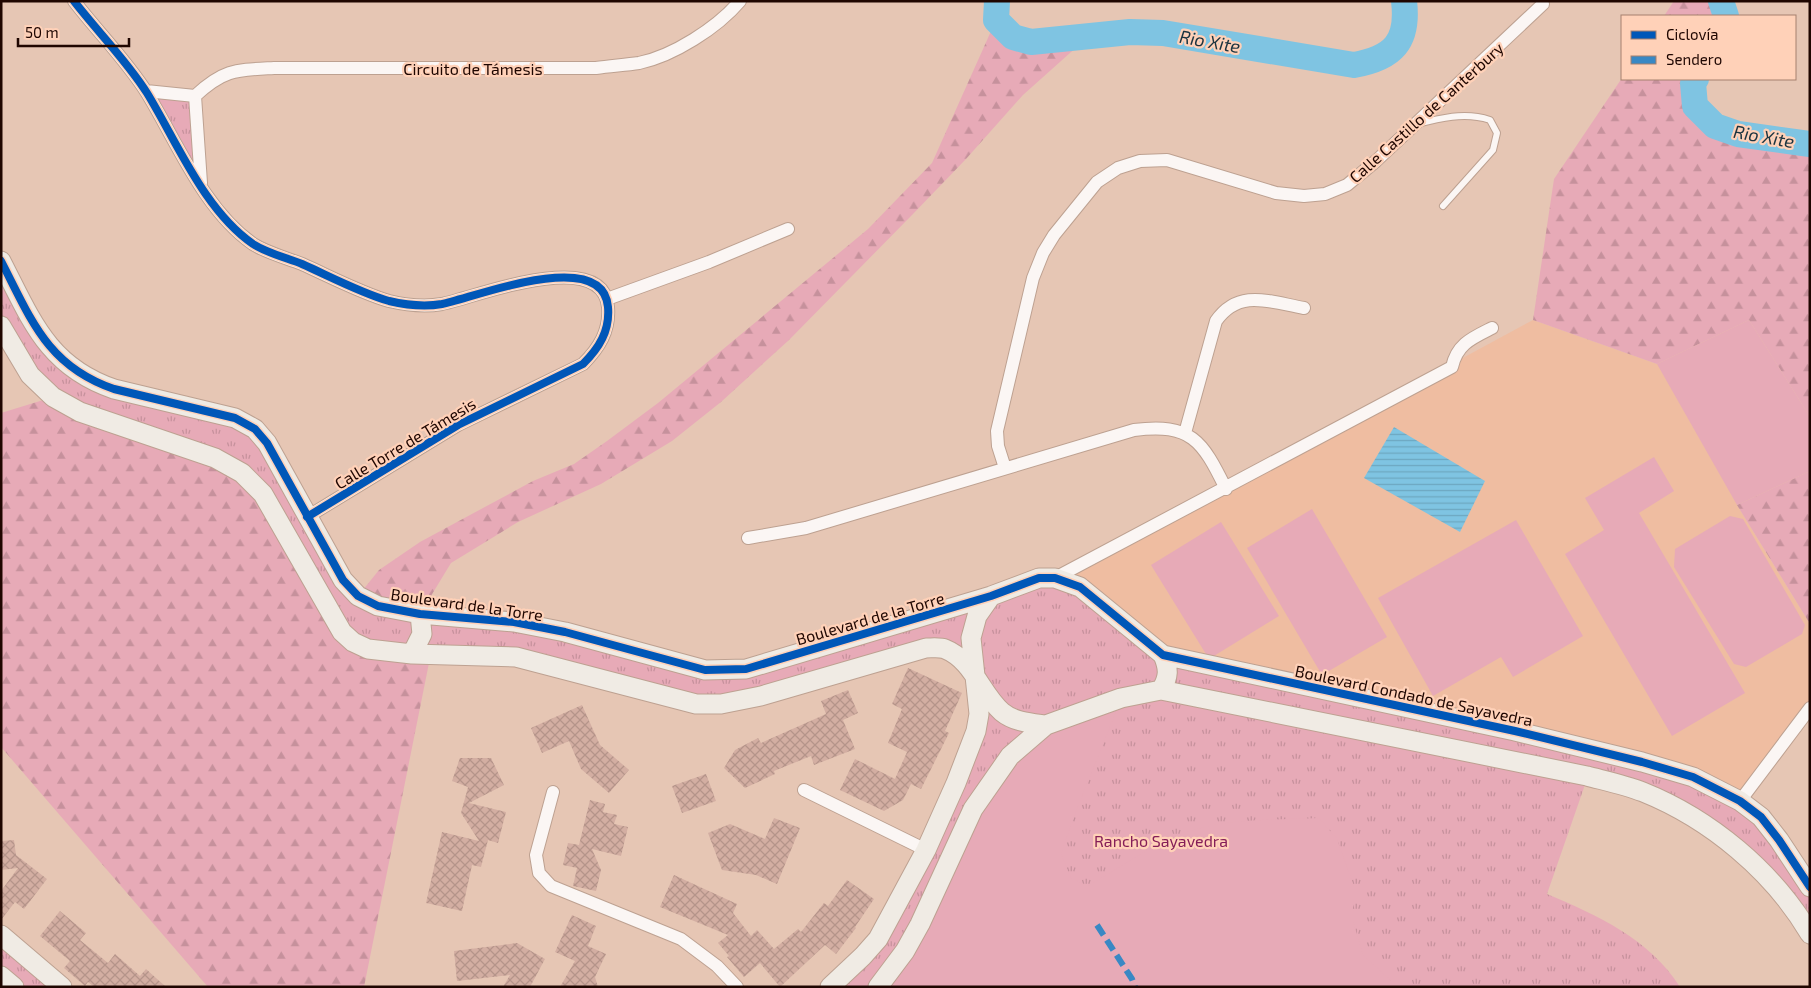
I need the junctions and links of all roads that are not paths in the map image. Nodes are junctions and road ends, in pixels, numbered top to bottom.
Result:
1 (74, 1) edge
2 (740, 1) edge
3 (1543, 4) dead end
4 (146, 91) junction
5 (195, 96) junction
6 (1416, 124) junction
7 (202, 187) junction
8 (1443, 206) dead end
9 (788, 229) dead end
10 (1, 260) edge
11 (607, 299) junction
12 (1304, 308) dead end
13 (1, 326) edge
14 (1492, 328) dead end
15 (1185, 433) junction
16 (1004, 468) junction
17 (1226, 489) junction
18 (307, 517) junction
19 (748, 538) dead end
20 (1055, 578) junction
21 (991, 596) junction
22 (420, 614) junction
23 (412, 654) junction
24 (1163, 655) junction
25 (976, 677) junction
26 (1161, 690) junction
27 (1810, 708) edge
28 (1046, 725) junction
29 (804, 790) dead end
30 (553, 792) dead end
31 (1740, 801) junction
32 (926, 850) junction
33 (1810, 887) edge
34 (1810, 934) edge
35 (1, 935) edge
36 (1, 976) edge
37 (14, 987) edge
38 (62, 987) edge
39 (737, 987) edge
40 (830, 987) edge
41 (878, 987) edge

1 - 4 street
2 - 5 street, Circuito de Támesis
3 - 6 street, Calle Castillo de Canterbury
4 - 5 street
4 - 7 street
5 - 7 street
6 - 8 lane
6 - 16 street, Calle Castillo de Canterbury
7 - 11 street
9 - 11 street
10 - 18 street, Boulevard de la Torre
11 - 18 street, Calle Torre de Támesis
12 - 15 street
13 - 23 street
14 - 17 street
15 - 16 street
15 - 17 street
16 - 19 street
17 - 20 street
18 - 22 street, Boulevard de la Torre
20 - 21 street, Boulevard Condado de Sayavedra
20 - 24 street, Boulevard Condado de Sayavedra
21 - 22 street, Boulevard de la Torre
21 - 25 street
22 - 23 street
23 - 25 street
24 - 26 street
24 - 31 street, Boulevard Condado de Sayavedra
25 - 28 street
25 - 32 street
26 - 28 street
26 - 34 street
27 - 31 street
28 - 41 street
29 - 32 street
30 - 39 street
31 - 33 street, Boulevard Condado de Sayavedra
32 - 40 street
35 - 38 street
36 - 37 street

